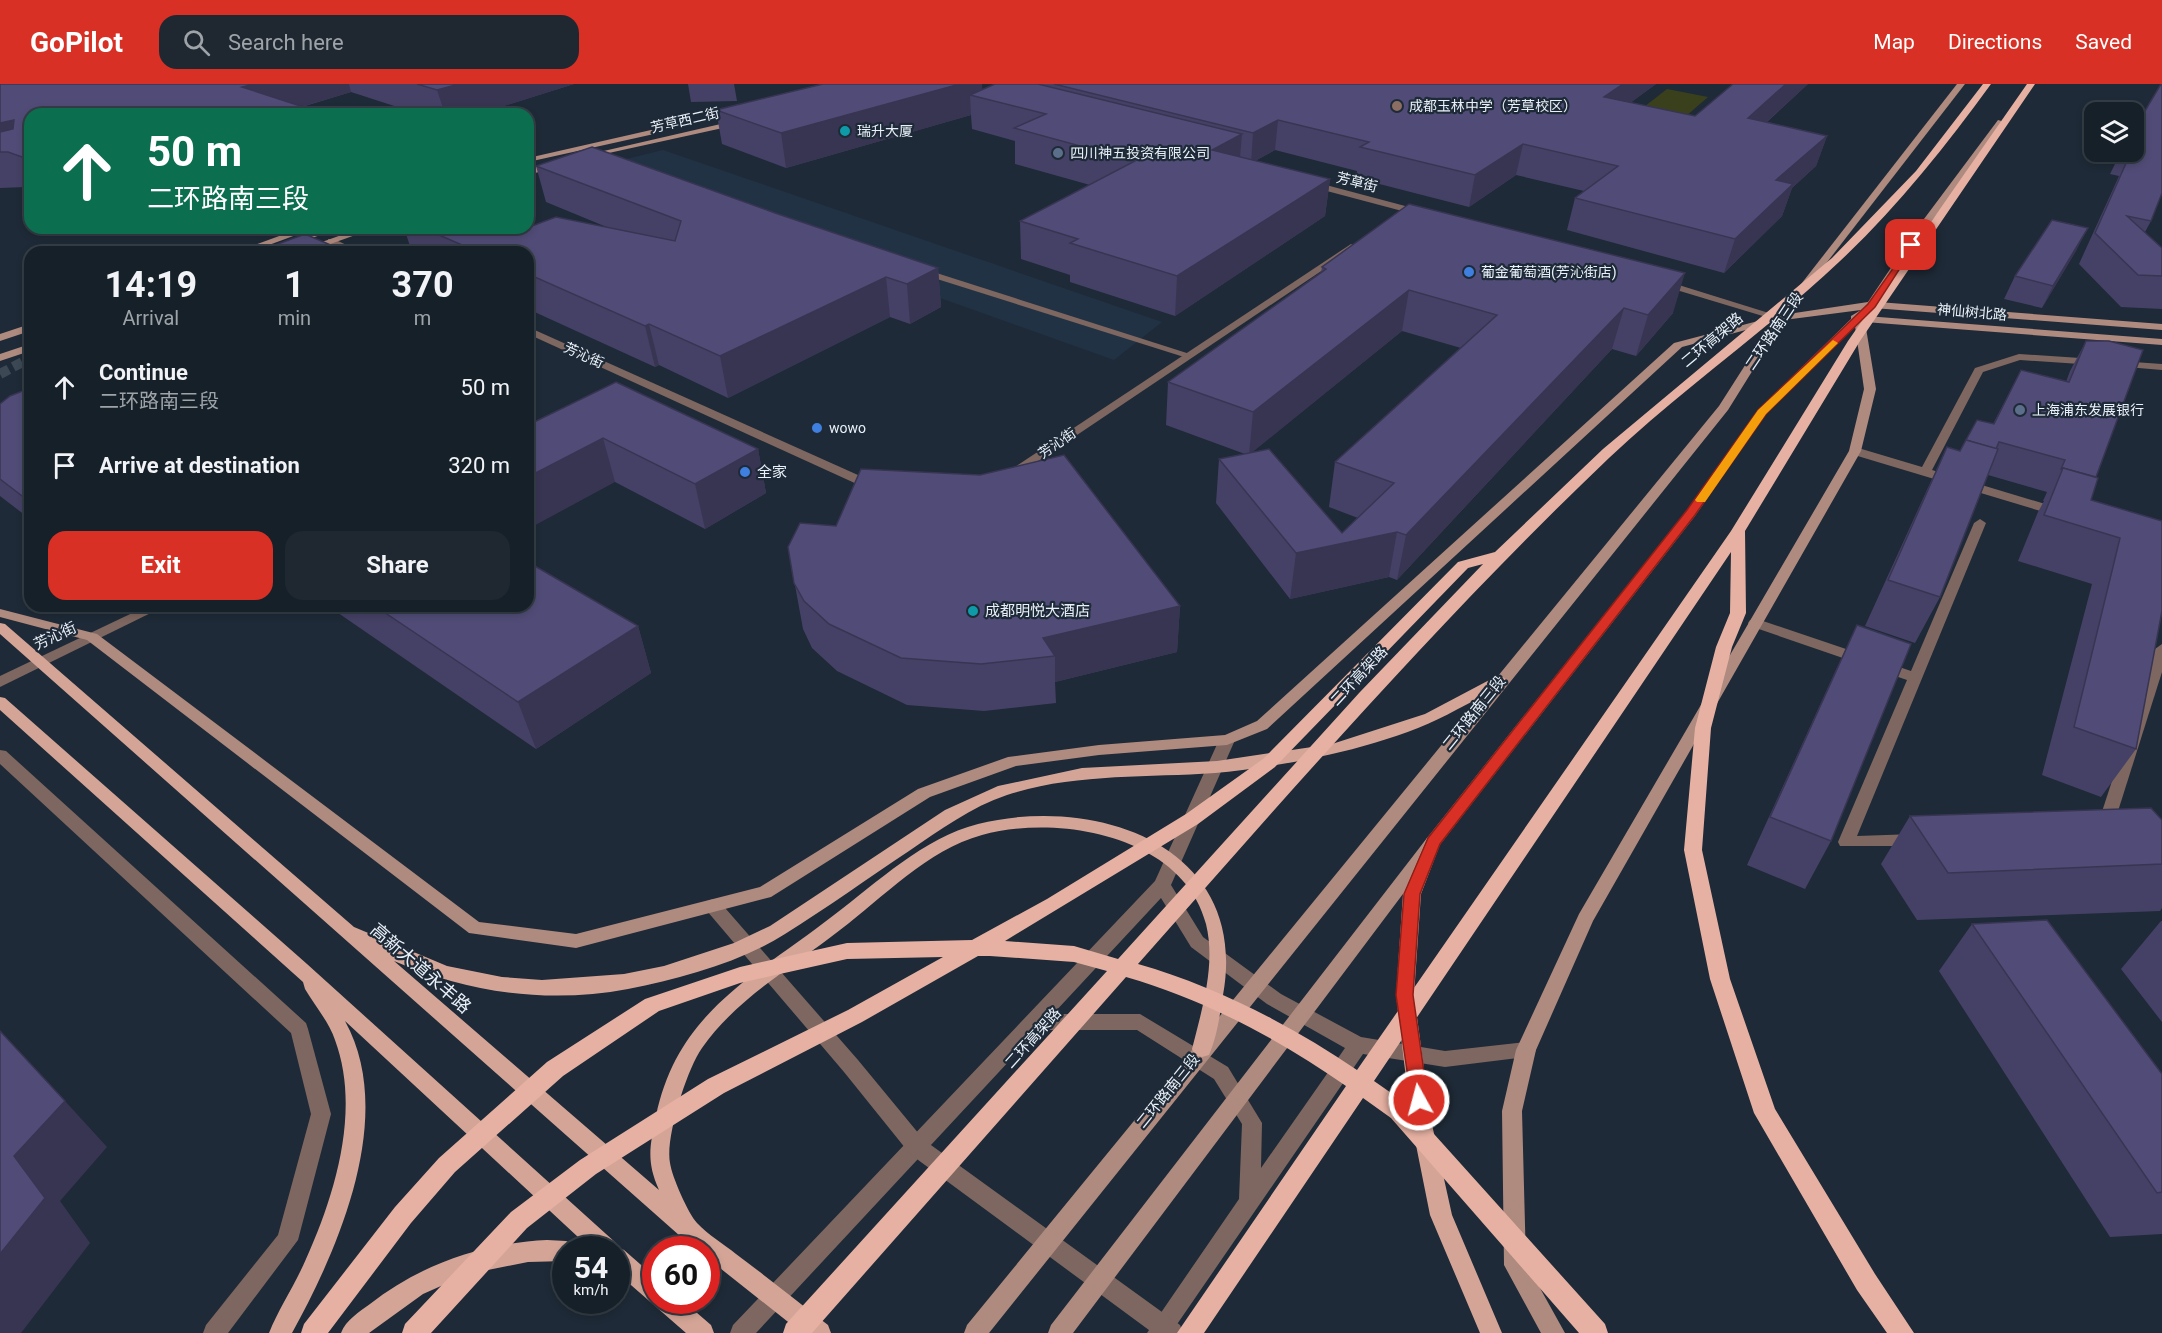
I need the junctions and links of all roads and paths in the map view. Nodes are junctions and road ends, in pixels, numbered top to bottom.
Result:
1 (1961, 84) edge
2 (1987, 84) edge
3 (2030, 84) edge
4 (639, 134) junction
5 (634, 146) junction
6 (534, 159) edge
7 (572, 166) junction
8 (534, 168) edge
9 (588, 168) edge
10 (534, 169) edge
11 (534, 176) edge
12 (1305, 182) edge
13 (1408, 209) junction
14 (1431, 216) edge
15 (1389, 222) edge
16 (293, 234) edge
17 (318, 234) edge
18 (329, 234) edge
19 (352, 234) edge
20 (331, 241) junction
21 (1360, 241) edge
22 (259, 246) edge
23 (287, 246) edge
24 (289, 246) edge
25 (316, 246) edge
26 (342, 246) edge
27 (905, 266) edge
28 (1656, 281) edge
29 (1871, 305) junction
30 (1780, 318) junction
31 (1859, 318) junction
32 (2162, 327) edge
33 (24, 329) edge
34 (534, 333) edge
35 (0, 338) edge
36 (2162, 342) edge
37 (24, 349) edge
38 (1188, 355) junction
39 (0, 358) edge
40 (2162, 366) edge
41 (641, 380) junction
42 (620, 390) edge
43 (1855, 451) junction
44 (1924, 472) junction
45 (1001, 481) edge
46 (889, 494) edge
47 (2072, 516) edge
48 (1980, 523) edge
49 (1737, 531) junction
50 (1500, 555) junction
51 (145, 612) edge
52 (0, 613) edge
53 (1755, 623) junction
54 (0, 627) edge
55 (92, 637) junction
56 (2162, 649) edge
57 (40, 661) junction
58 (1916, 678) junction
59 (1500, 680) junction
60 (0, 682) edge
61 (0, 702) edge
62 (1227, 740) junction
63 (0, 755) edge
64 (2091, 835) edge
65 (1927, 840) edge
66 (1433, 842) junction
67 (1162, 885) junction
68 (712, 906) junction
69 (345, 930) junction
70 (301, 969) junction
71 (1033, 1022) junction
72 (1358, 1045) junction
73 (1202, 1049) junction
74 (1526, 1050) junction
75 (917, 1147) junction
76 (1249, 1202) junction
77 (688, 1229) junction
78 (593, 1236) edge
79 (552, 1252) edge
80 (630, 1270) edge
81 (642, 1280) edge
82 (681, 1314) edge
83 (1164, 1331) edge
84 (214, 1333) edge
85 (280, 1333) edge
86 (313, 1333) edge
87 (352, 1333) edge
88 (414, 1333) edge
89 (703, 1333) edge
90 (741, 1333) edge
91 (795, 1333) edge
92 (820, 1333) edge
93 (975, 1333) edge
94 (1059, 1333) edge
95 (1189, 1333) edge
96 (1491, 1333) edge
97 (1554, 1333) edge
98 (1596, 1333) edge
99 (1902, 1333) edge

1 - 30 main road, 二环路南三段
2 - 50 highway, 二环高架路
3 - 29 main road
3 - 49 highway
4 - 5 main road, 芳草西二街
4 - 6 main road
4 - 8 main road
5 - 7 main road
5 - 10 main road
7 - 9 street
7 - 11 main road
12 - 13 street, 芳草街
13 - 14 street, 芳草街
13 - 15 street
16 - 22 main road
17 - 23 main road
18 - 24 main road
19 - 20 main road
20 - 25 main road
20 - 26 street
21 - 38 street, 芳沁街
27 - 38 street
28 - 30 street
29 - 30 main road
29 - 31 main road
29 - 32 main road
30 - 31 main road, 神仙树北路
30 - 59 main road, 二环路南三段
30 - 62 main road
31 - 36 main road, 神仙树北路
31 - 43 main road
31 - 66 main road
33 - 35 main road
34 - 41 street, 芳沁街
37 - 39 main road
38 - 45 street, 芳沁街
40 - 44 street
41 - 42 street
41 - 46 street, 芳沁街
43 - 44 street
43 - 53 main road
44 - 47 street
48 - 58 street
49 - 95 highway
49 - 99 highway
50 - 88 highway
50 - 91 highway, 二环高架路
51 - 55 street, 芳沁街
52 - 55 main road
53 - 58 street
53 - 74 main road
54 - 57 main road, 高新大道永丰路
55 - 57 street, 芳沁街
55 - 68 main road
56 - 64 street
57 - 60 street, 芳沁街
57 - 69 main road, 高新大道永丰路
58 - 65 street
59 - 69 main road
59 - 73 main road, 二环路南三段
61 - 70 main road
62 - 67 street
62 - 68 main road
63 - 84 street
66 - 94 main road
66 - 96 main road
67 - 71 street
67 - 72 street
68 - 75 street
69 - 77 main road, 高新大道永丰路
70 - 78 main road
70 - 85 main road
71 - 75 street
71 - 76 street
72 - 74 street
72 - 76 street
73 - 77 main road
73 - 93 main road, 二环路南三段
74 - 97 main road
75 - 83 street
75 - 90 street
76 - 83 street
77 - 92 main road, 高新大道永丰路
79 - 87 main road
80 - 81 main road
82 - 89 main road
86 - 98 highway

